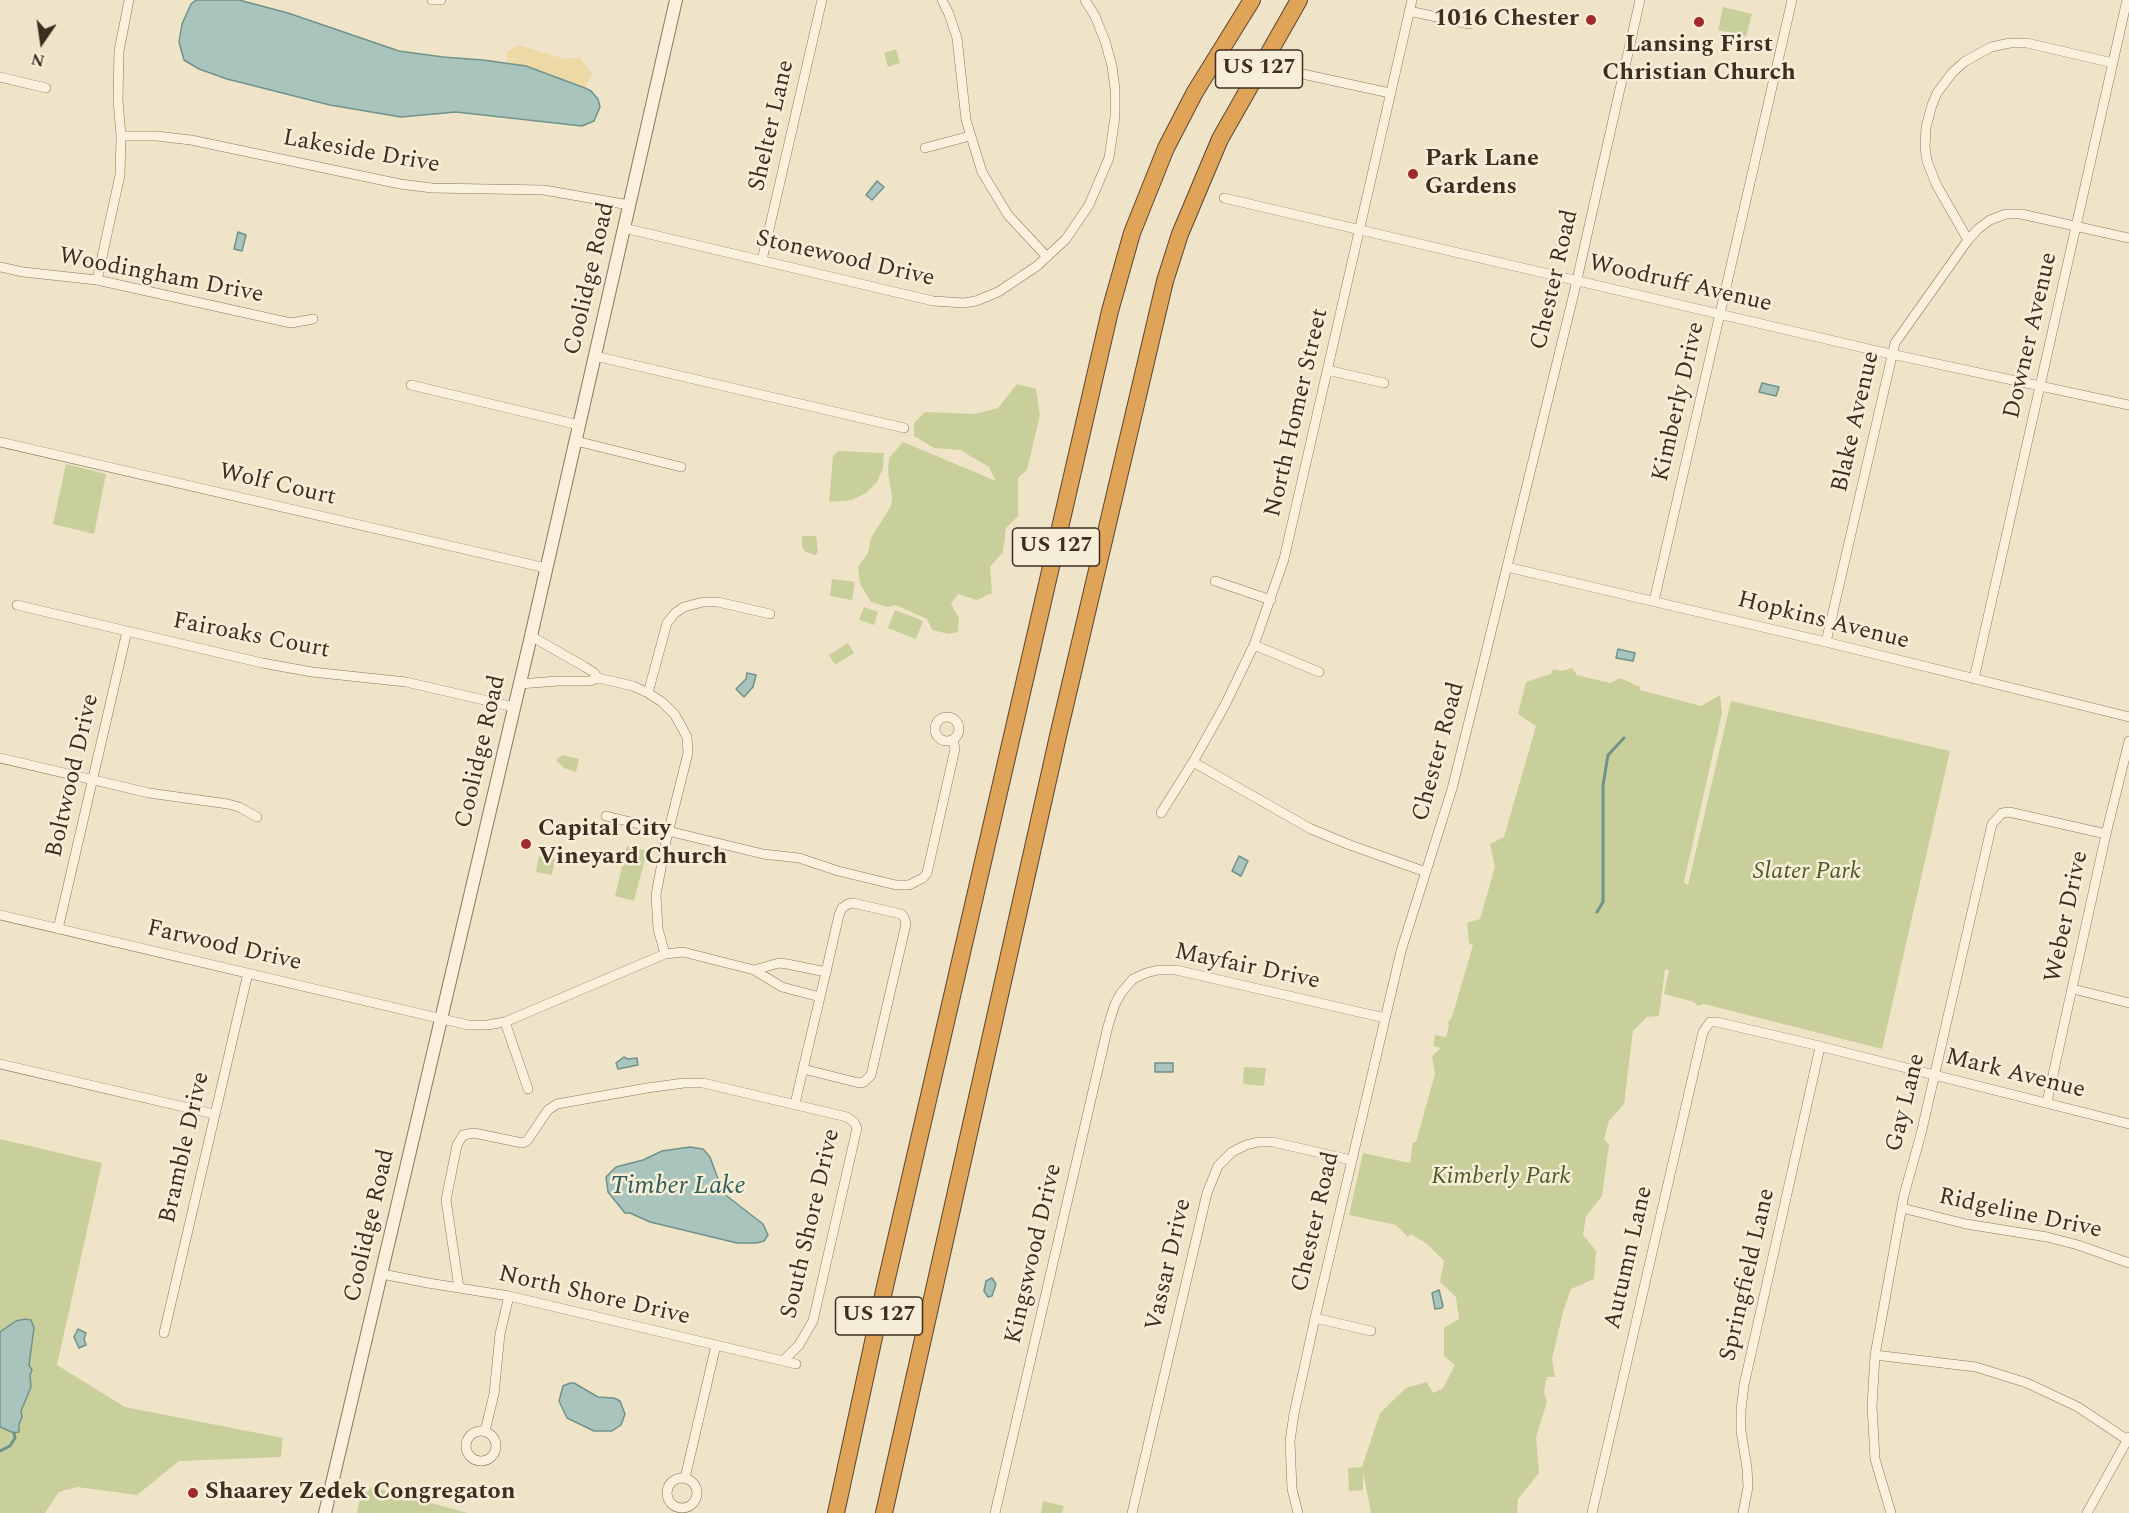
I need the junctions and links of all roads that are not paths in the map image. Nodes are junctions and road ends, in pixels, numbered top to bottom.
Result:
1 (129, 0) edge
2 (432, 0) edge
3 (441, 0) edge
4 (676, 0) edge
5 (822, 0) edge
6 (942, 0) edge
7 (1085, 0) edge
8 (1252, 0) edge
9 (1299, 0) edge
10 (1305, 0) edge
11 (1412, 0) edge
12 (1641, 0) edge
13 (1792, 0) edge
14 (2127, 0) edge
15 (1409, 11) junction
16 (1469, 24) dead end
17 (2113, 63) junction
18 (1284, 70) dead end
19 (0, 77) edge
20 (46, 88) dead end
21 (1390, 93) junction
22 (121, 136) junction
23 (970, 136) junction
24 (1220, 138) junction
25 (925, 148) dead end
26 (1224, 198) dead end
27 (629, 205) junction
28 (2076, 225) junction
29 (624, 228) junction
30 (1359, 230) junction
31 (2129, 238) edge
32 (1968, 240) junction
33 (1047, 257) junction
34 (762, 260) junction
35 (0, 267) edge
36 (97, 280) junction
37 (1576, 281) junction
38 (1721, 314) junction
39 (314, 319) dead end
40 (1892, 353) junction
41 (596, 356) junction
42 (1327, 370) junction
43 (1384, 383) dead end
44 (411, 385) dead end
45 (2040, 387) junction
46 (2129, 405) edge
47 (579, 425) junction
48 (904, 428) dead end
49 (576, 441) junction
50 (0, 442) edge
51 (681, 467) dead end
52 (1507, 567) junction
53 (546, 568) junction
54 (1215, 581) dead end
55 (1271, 600) junction
56 (1654, 601) junction
57 (17, 605) dead end
58 (770, 614) dead end
59 (128, 632) junction
60 (531, 636) junction
61 (1826, 642) junction
62 (1254, 645) junction
63 (1319, 672) dead end
64 (598, 678) junction
65 (1974, 679) junction
66 (519, 684) junction
67 (648, 693) junction
68 (514, 707) junction
69 (2129, 717) edge
70 (953, 740) dead end
71 (2129, 741) edge
72 (0, 758) edge
73 (1193, 762) junction
74 (94, 780) junction
75 (1161, 813) dead end
76 (606, 816) dead end
77 (257, 817) dead end
78 (669, 831) junction
79 (2106, 834) junction
80 (1426, 872) junction
81 (0, 915) edge
82 (58, 929) junction
83 (665, 954) junction
84 (779, 963) junction
85 (754, 970) junction
86 (826, 972) junction
87 (248, 973) junction
88 (774, 984) junction
89 (2073, 989) junction
90 (820, 997) junction
91 (2129, 1003) edge
92 (1115, 1004) joint
93 (440, 1018) junction
94 (1385, 1018) junction
95 (505, 1022) junction
96 (1717, 1022) joint
97 (1820, 1047) junction
98 (0, 1064) edge
99 (803, 1069) junction
100 (1935, 1075) junction
101 (528, 1089) dead end
102 (2047, 1102) junction
103 (795, 1104) junction
104 (214, 1114) junction
105 (2129, 1124) edge
106 (1351, 1160) junction
107 (1902, 1208) junction
108 (2129, 1263) edge
109 (382, 1274) junction
110 (459, 1288) junction
111 (509, 1296) junction
112 (1315, 1318) junction
113 (1371, 1331) dead end
114 (164, 1333) dead end
115 (716, 1345) junction
116 (1875, 1355) junction
117 (784, 1360) junction
118 (796, 1364) dead end
119 (485, 1431) dead end
120 (2128, 1439) edge
121 (685, 1478) dead end
122 (325, 1513) edge
123 (836, 1513) edge
124 (884, 1513) edge
125 (995, 1513) edge
126 (1132, 1513) edge
127 (1298, 1513) edge
128 (1592, 1513) edge
129 (1743, 1513) edge
130 (1891, 1513) edge
131 (2087, 1513) edge

1 - 22 street
2 - 3 street
4 - 27 street, Coolidge Road
5 - 34 street, Shelter Lane
6 - 23 street
7 - 33 street, Stonewood Drive
8 - 123 highway, US 127
9 - 24 highway, US 127
10 - 24 highway
11 - 15 street, North Homer Street
12 - 37 street, Chester Road
13 - 38 street, Kimberly Drive
14 - 17 street, Downer Avenue
15 - 16 street
15 - 21 street, North Homer Street
17 - 28 street, Downer Avenue
17 - 32 street
18 - 21 street
19 - 20 street
21 - 30 street, North Homer Street
22 - 27 street, Lakeside Drive
22 - 36 street
23 - 25 street
23 - 33 street
24 - 124 highway, US 127
26 - 30 street, Woodruff Avenue
27 - 29 street, Coolidge Road
28 - 31 street
28 - 32 street, Blake Avenue
28 - 45 street, Downer Avenue
29 - 34 street, Stonewood Drive
29 - 41 street, Coolidge Road
30 - 37 street, Woodruff Avenue
30 - 42 street, North Homer Street
32 - 40 street, Blake Avenue
33 - 34 street, Stonewood Drive
35 - 36 street, Woodingham Drive
36 - 39 street, Woodingham Drive
37 - 38 street, Woodruff Avenue
37 - 52 street, Chester Road
38 - 40 street, Woodruff Avenue
38 - 56 street, Kimberly Drive
40 - 45 street, Woodruff Avenue
40 - 61 street, Blake Avenue
41 - 47 street, Coolidge Road
41 - 48 street
42 - 43 street
42 - 55 street, North Homer Street
44 - 47 street
45 - 46 street, Woodruff Avenue
45 - 65 street, Downer Avenue
47 - 49 street, Coolidge Road
49 - 51 street
49 - 53 street, Coolidge Road
50 - 53 street, Wolf Court
52 - 56 street, Hopkins Avenue
52 - 80 street, Chester Road
53 - 60 street, Coolidge Road
54 - 55 street
55 - 62 street, North Homer Street
56 - 61 street, Hopkins Avenue
57 - 59 street, Fairoaks Court
58 - 67 street
59 - 68 street, Fairoaks Court
59 - 74 street, Boltwood Drive
60 - 64 street
60 - 66 street, Coolidge Road
61 - 65 street, Hopkins Avenue
62 - 63 street
62 - 73 street, North Homer Street
64 - 66 street
64 - 67 street
65 - 69 street, Hopkins Avenue
66 - 68 street, Coolidge Road
67 - 78 street
68 - 93 street, Coolidge Road
70 - 78 street
71 - 79 street, Weber Drive
72 - 74 street
73 - 75 street, North Homer Street
73 - 80 street
74 - 77 street
74 - 82 street, Boltwood Drive
76 - 78 street
78 - 83 street
79 - 89 street, Weber Drive
79 - 100 street, Gay Lane
80 - 94 street, Chester Road
81 - 82 street, Farwood Drive
82 - 87 street, Farwood Drive
83 - 85 street
83 - 95 street, Farwood Drive
84 - 85 street
84 - 86 street
84 - 88 street
85 - 88 street
86 - 90 street
86 - 99 street
87 - 93 street, Farwood Drive
87 - 104 street, Bramble Drive
88 - 90 street
89 - 91 street
89 - 102 street, Weber Drive
90 - 99 street
92 - 94 street, Mayfair Drive
92 - 125 street, Kingswood Drive
93 - 95 street, Farwood Drive
93 - 109 street, Coolidge Road
94 - 106 street, Chester Road
95 - 101 street
96 - 97 street, Mark Avenue
96 - 128 street, Autumn Lane
97 - 100 street, Mark Avenue
97 - 129 street, Springfield Lane
98 - 104 street
99 - 103 street
100 - 102 street, Mark Avenue
100 - 107 street, Gay Lane
102 - 105 street, Mark Avenue
103 - 110 street, South Shore Drive
103 - 117 street, South Shore Drive
104 - 114 street, Bramble Drive
106 - 112 street, Chester Road
106 - 126 street, Vassar Drive
107 - 108 street, Ridgeline Drive
107 - 116 street, Gay Lane
109 - 110 street, North Shore Drive
109 - 122 street, Coolidge Road
110 - 111 street, North Shore Drive
111 - 115 street, North Shore Drive
111 - 119 street
112 - 113 street
112 - 127 street, Chester Road
115 - 117 street, North Shore Drive
115 - 121 street
116 - 120 street
116 - 130 street, Gay Lane
117 - 118 street, North Shore Drive
120 - 131 street

